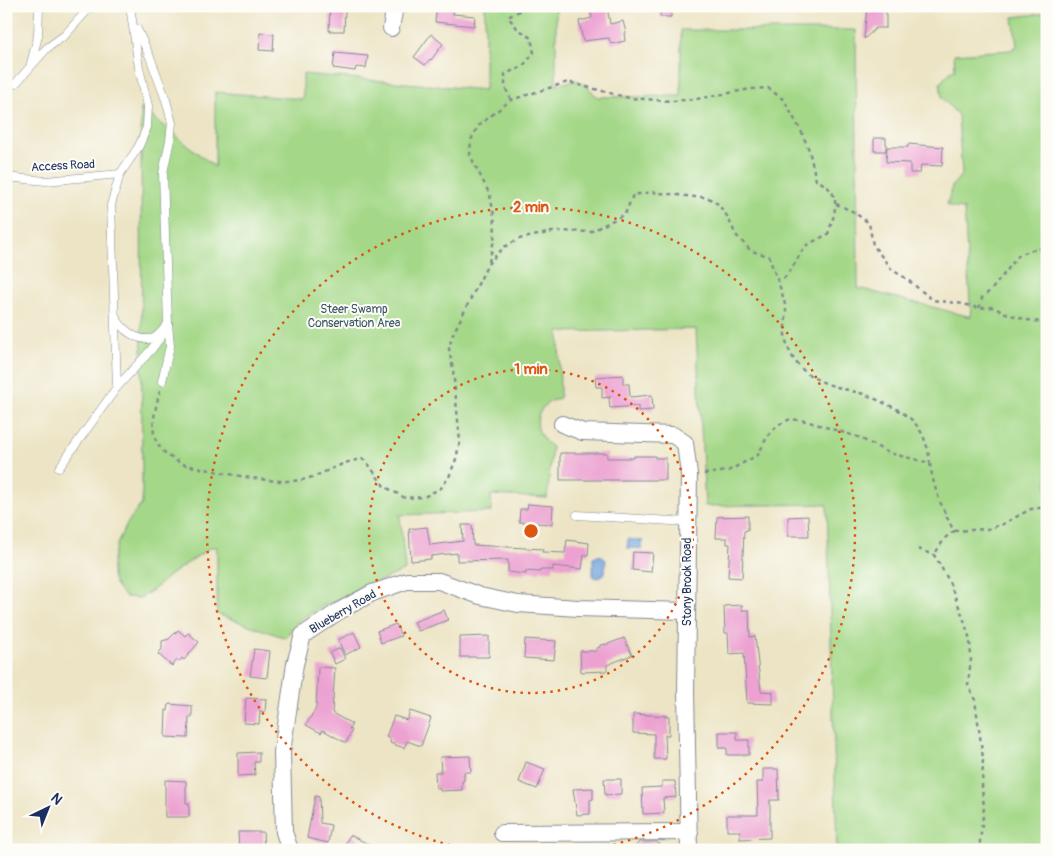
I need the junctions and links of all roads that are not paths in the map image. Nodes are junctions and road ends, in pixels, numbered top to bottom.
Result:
1 (39, 6) edge
2 (91, 6) edge
3 (130, 6) edge
4 (395, 6) edge
5 (130, 16) junction
6 (391, 28) dead end
7 (29, 67) junction
8 (6, 87) edge
9 (120, 174) junction
10 (6, 177) edge
11 (114, 312) junction
12 (168, 324) junction
13 (162, 381) road end
14 (117, 387) junction
15 (562, 424) dead end
16 (58, 468) dead end
17 (577, 515) dead end
18 (687, 522) junction
19 (686, 612) junction
20 (502, 832) dead end
21 (690, 832) junction
22 (290, 850) edge
23 (689, 850) edge

1 - 7 lane
2 - 7 lane
3 - 5 lane
4 - 6 street
5 - 9 lane
5 - 12 lane
7 - 8 lane
9 - 10 lane, Access Road
9 - 11 lane
11 - 12 lane
11 - 14 lane
12 - 13 lane
12 - 14 lane
14 - 16 lane
15 - 18 street, Stony Brook Road
17 - 18 lane
18 - 19 street, Stony Brook Road
19 - 21 street, Stony Brook Road
19 - 22 street, Blueberry Road
20 - 21 street
21 - 23 street, Stony Brook Road

